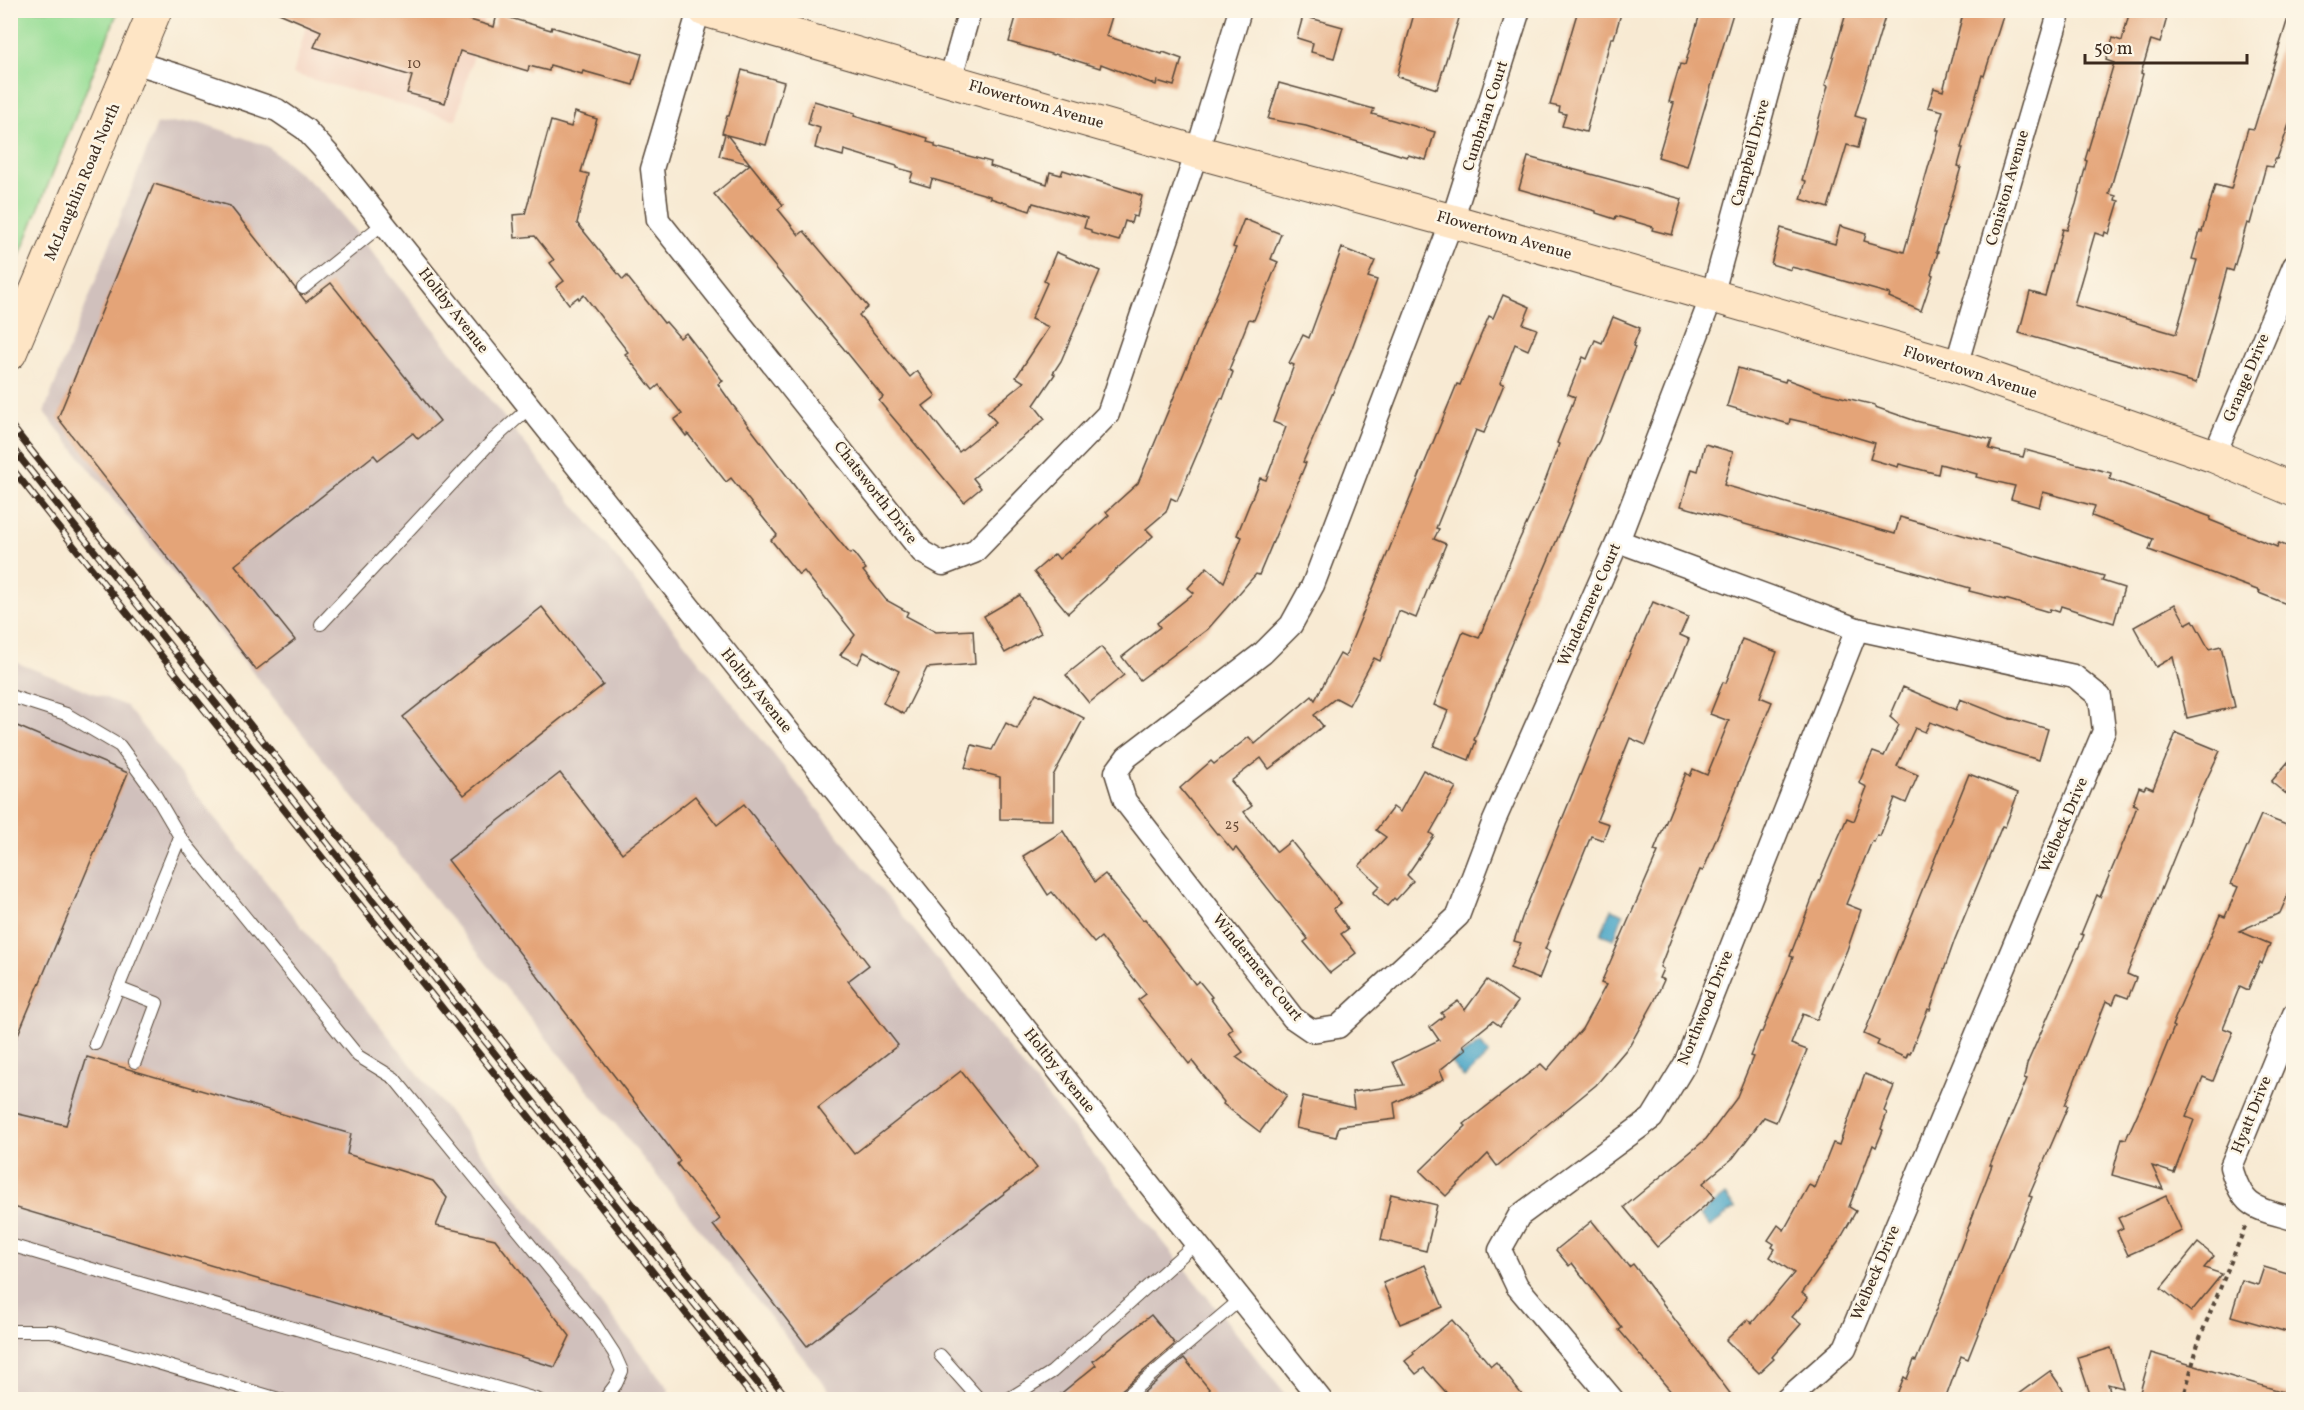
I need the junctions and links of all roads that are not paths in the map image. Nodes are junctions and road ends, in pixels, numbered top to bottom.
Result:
1 (155, 10) edge
2 (699, 10) edge
3 (705, 10) edge
4 (970, 10) edge
5 (1240, 10) edge
6 (1519, 10) edge
7 (1790, 10) edge
8 (2060, 10) edge
9 (133, 62) junction
10 (950, 80) junction
11 (1197, 152) junction
12 (1452, 221) junction
13 (384, 223) junction
14 (2294, 266) edge
15 (303, 288) dead end
16 (1712, 296) junction
17 (10, 353) edge
18 (1956, 366) junction
19 (530, 407) junction
20 (2214, 456) junction
21 (2294, 490) edge
22 (1618, 541) junction
23 (321, 624) dead end
24 (1857, 629) junction
25 (10, 696) edge
26 (180, 837) junction
27 (118, 988) junction
28 (2294, 1014) edge
29 (95, 1044) dead end
30 (135, 1062) dead end
31 (2294, 1219) edge
32 (1196, 1243) junction
33 (10, 1245) edge
34 (1241, 1299) junction
35 (10, 1331) edge
36 (940, 1355) dead end
37 (282, 1400) edge
38 (539, 1400) edge
39 (604, 1400) edge
40 (980, 1400) edge
41 (1007, 1400) edge
42 (1122, 1400) edge
43 (1321, 1400) edge
44 (1613, 1400) edge
45 (1786, 1400) edge

1 - 9 street, McLaughlin Road North
2 - 11 street, Chatsworth Drive
3 - 10 street, Flowertown Avenue
4 - 10 street
5 - 11 street
6 - 12 street, Cumbrian Court
7 - 16 street, Campbell Drive
8 - 18 street, Coniston Avenue
9 - 13 street, Holtby Avenue
9 - 17 street, McLaughlin Road North
10 - 11 street, Flowertown Avenue
11 - 12 street, Flowertown Avenue
12 - 16 street, Flowertown Avenue
12 - 22 street, Windermere Court
13 - 15 lane
13 - 19 street, Holtby Avenue
14 - 20 street, Grange Drive
16 - 18 street, Flowertown Avenue
16 - 22 street, Windermere Court
18 - 20 street, Flowertown Avenue
19 - 23 lane
19 - 32 street, Holtby Avenue
20 - 21 street, Flowertown Avenue
22 - 24 street, Welbeck Drive
24 - 44 street, Northwood Drive
24 - 45 street, Welbeck Drive
25 - 26 lane
26 - 27 lane
26 - 39 lane
27 - 29 lane
27 - 30 lane
28 - 31 street, Hyatt Drive
32 - 34 street, Holtby Avenue
32 - 41 lane
33 - 38 lane
34 - 42 lane
34 - 43 street, Holtby Avenue
35 - 37 lane
36 - 40 lane

